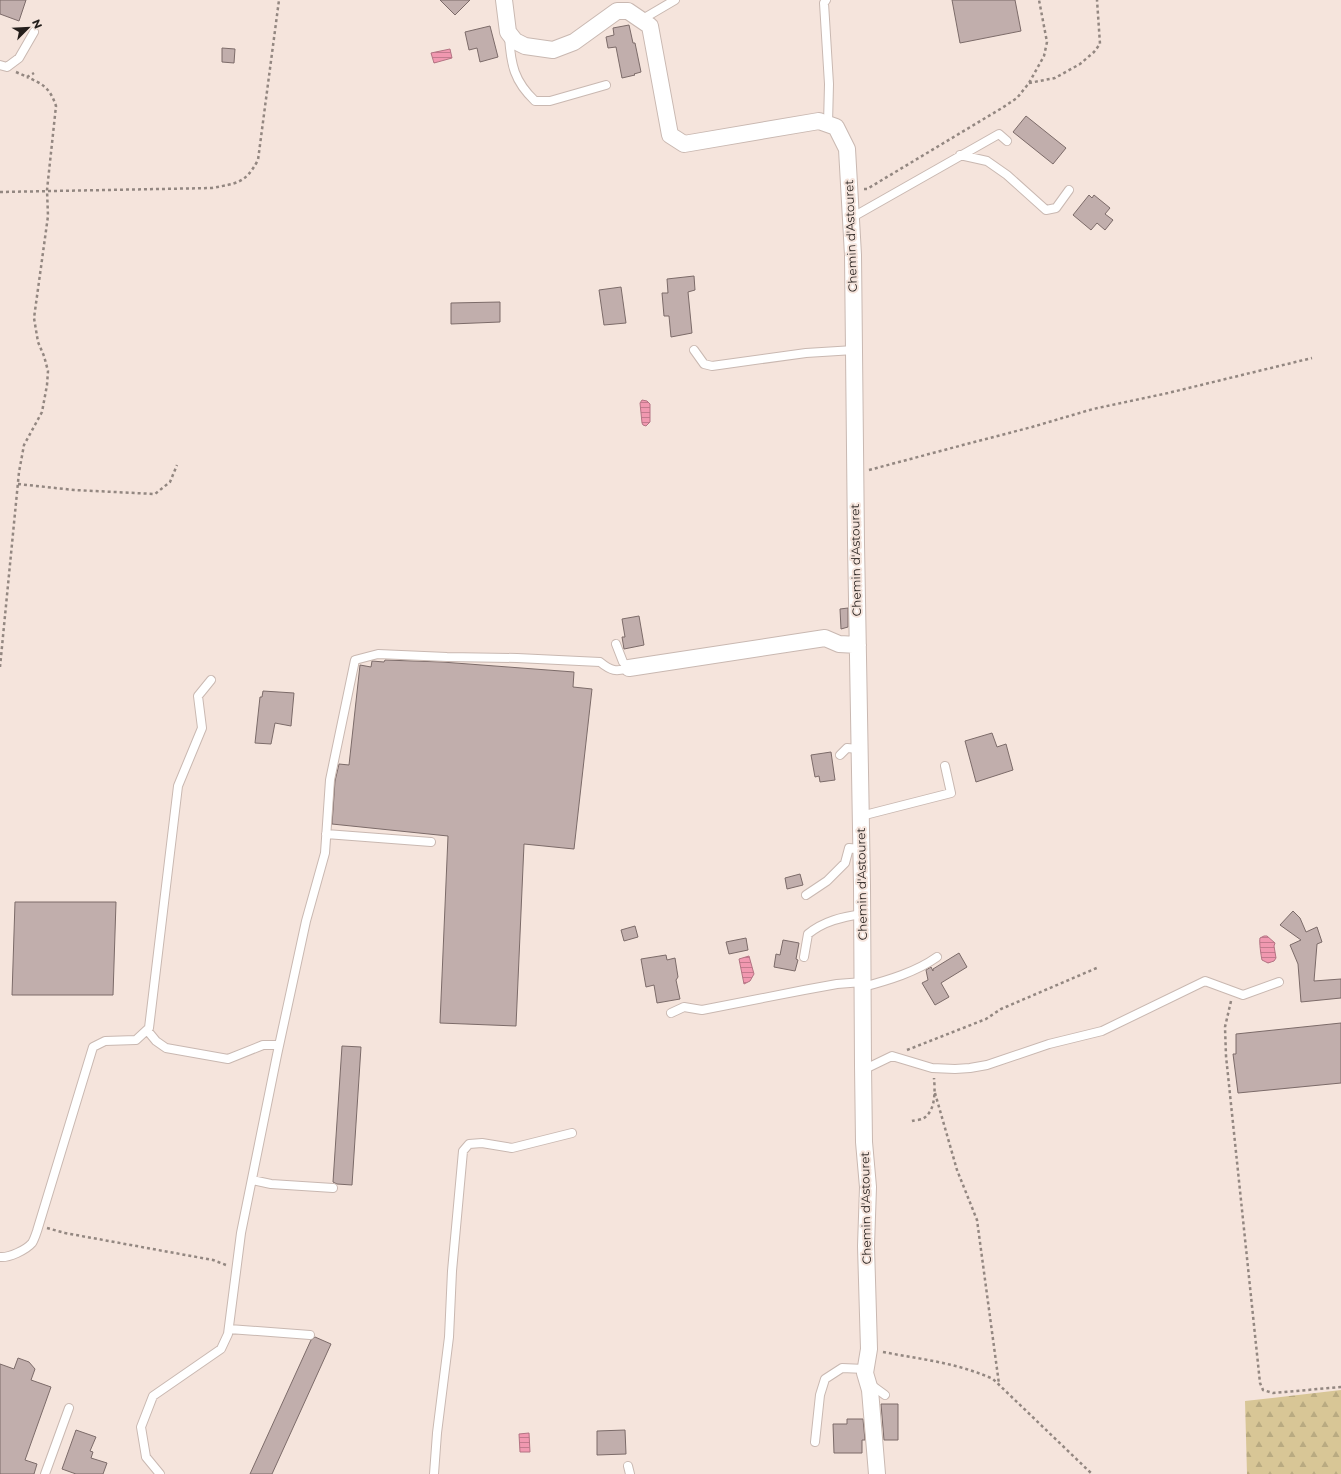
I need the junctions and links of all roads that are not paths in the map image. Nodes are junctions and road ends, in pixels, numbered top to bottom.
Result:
1 (504, 0) edge
2 (675, 0) edge
3 (826, 0) edge
4 (641, 20) junction
5 (34, 32) dead end
6 (508, 32) junction
7 (3, 66) edge
8 (606, 85) dead end
9 (828, 124) junction
10 (1007, 141) dead end
11 (960, 155) junction
12 (1069, 190) dead end
13 (851, 218) junction
14 (694, 350) dead end
15 (854, 350) junction
16 (616, 644) dead end
17 (858, 645) junction
18 (629, 668) junction
19 (211, 680) dead end
20 (859, 748) junction
21 (840, 755) dead end
22 (945, 766) dead end
23 (861, 816) junction
24 (326, 834) junction
25 (432, 842) dead end
26 (861, 849) junction
27 (806, 895) dead end
28 (862, 914) junction
29 (938, 956) dead end
30 (804, 957) dead end
31 (1279, 982) dead end
32 (863, 984) junction
33 (671, 1013) dead end
34 (147, 1030) junction
35 (279, 1045) junction
36 (863, 1070) junction
37 (572, 1133) dead end
38 (252, 1180) junction
39 (333, 1188) dead end
40 (0, 1257) edge
41 (229, 1329) junction
42 (310, 1335) dead end
43 (866, 1375) junction
44 (885, 1395) dead end
45 (69, 1408) dead end
46 (815, 1442) dead end
47 (45, 1474) edge
48 (160, 1474) edge
49 (434, 1474) edge
50 (878, 1474) edge

1 - 6 street
2 - 4 lane
3 - 9 lane
4 - 6 street
4 - 9 street
5 - 7 lane
6 - 8 lane
9 - 13 street, Chemin d'Astouret
10 - 11 lane
11 - 12 lane
11 - 13 lane
13 - 15 street, Chemin d'Astouret
14 - 15 lane
15 - 17 street, Chemin d'Astouret
16 - 18 lane
17 - 18 street
17 - 20 street, Chemin d'Astouret
18 - 24 lane
19 - 34 lane
20 - 21 lane
20 - 23 street, Chemin d'Astouret
22 - 23 lane
23 - 26 street, Chemin d'Astouret
24 - 25 lane
24 - 35 lane
26 - 27 lane
26 - 28 street, Chemin d'Astouret
28 - 30 lane
28 - 32 street, Chemin d'Astouret
29 - 32 lane
31 - 36 lane
32 - 33 lane
32 - 36 street, Chemin d'Astouret
34 - 35 lane
34 - 40 lane
35 - 38 lane
36 - 43 street, Chemin d'Astouret
37 - 49 lane
38 - 39 lane
38 - 41 lane
41 - 42 lane
41 - 48 lane
43 - 44 lane
43 - 46 lane
43 - 50 street, Chemin d'Astouret
45 - 47 lane

